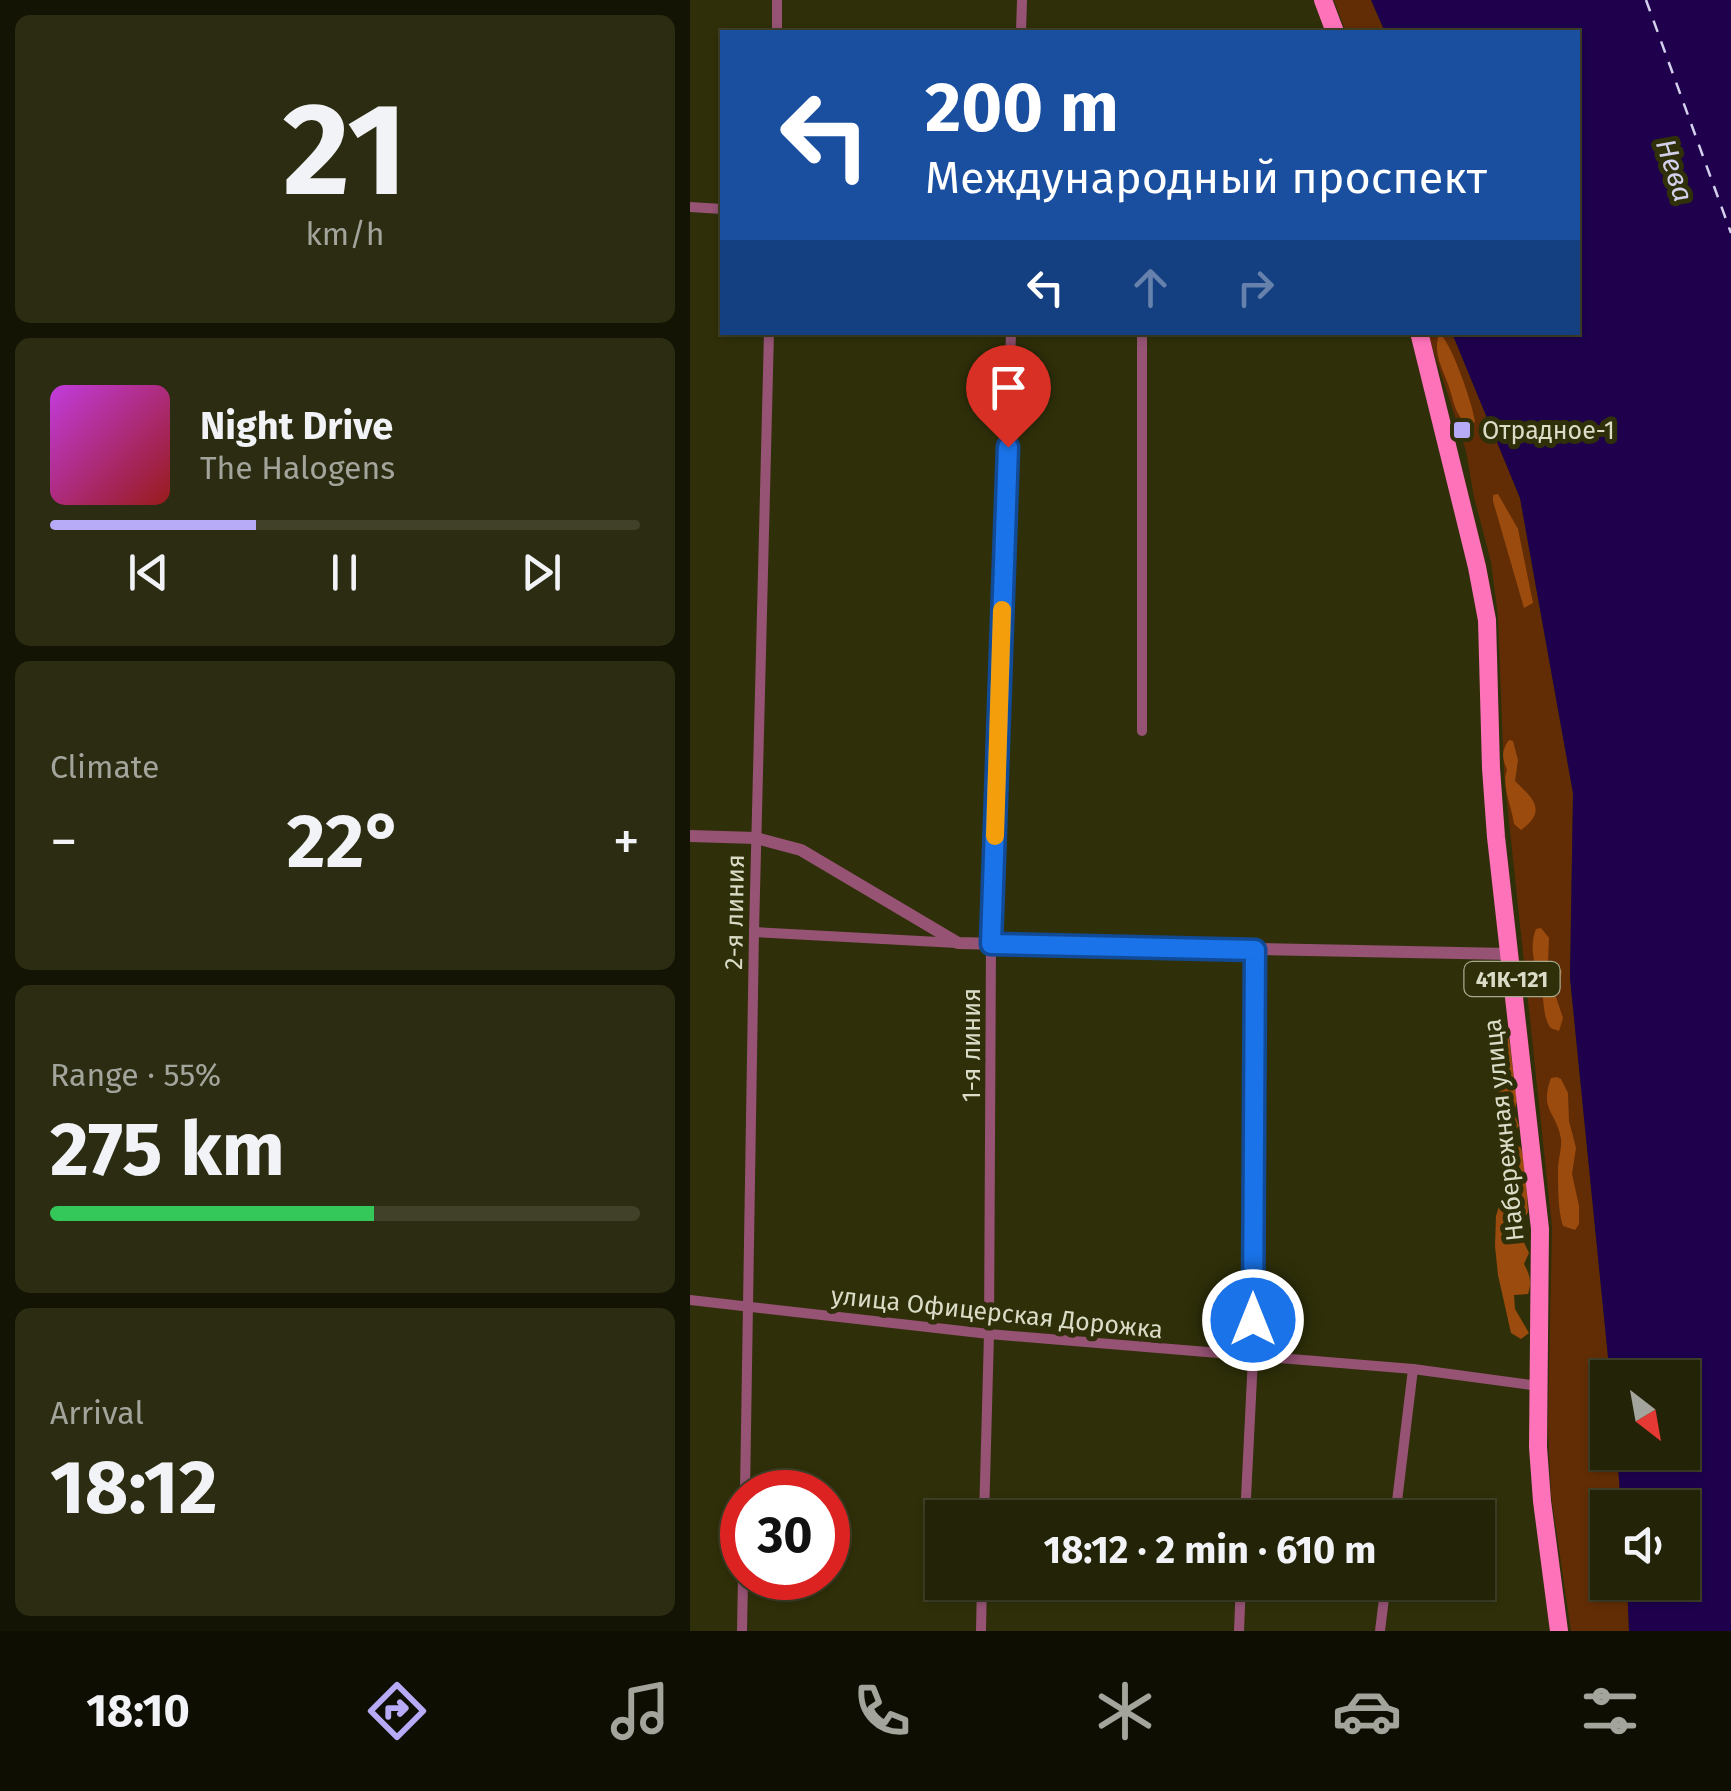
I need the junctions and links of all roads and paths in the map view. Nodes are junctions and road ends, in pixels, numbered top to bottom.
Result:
1 (778, 0) edge
2 (1022, 0) edge
3 (1322, 0) edge
4 (776, 30) edge
5 (1021, 30) edge
6 (1334, 30) edge
7 (690, 208) edge
8 (720, 208) edge
9 (769, 335) edge
10 (1011, 335) edge
11 (1142, 335) edge
12 (1420, 335) edge
13 (1142, 731) dead end
14 (690, 836) edge
15 (756, 838) junction
16 (754, 932) junction
17 (958, 943) junction
18 (991, 944) junction
19 (1255, 950) junction
20 (1509, 954) junction
21 (690, 1300) edge
22 (748, 1306) junction
23 (990, 1334) junction
24 (1253, 1357) junction
25 (1413, 1368) junction
26 (1540, 1386) junction
27 (745, 1470) edge
28 (985, 1500) edge
29 (1246, 1500) edge
30 (1396, 1500) edge
31 (743, 1600) edge
32 (982, 1600) edge
33 (1240, 1600) edge
34 (1384, 1600) edge
35 (742, 1631) edge
36 (981, 1631) edge
37 (1239, 1631) edge
38 (1380, 1631) edge
39 (1560, 1631) edge

1 - 4 street
2 - 5 street
3 - 6 main road
7 - 8 street
9 - 15 street, 2-я линия
10 - 18 street, 1-я линия
11 - 13 street
12 - 20 main road, Набережная улица / 41К-121
14 - 15 street
15 - 16 street, 2-я линия
15 - 17 street
16 - 17 street
16 - 22 street, 2-я линия
17 - 18 street
18 - 19 street
18 - 23 street, 1-я линия
19 - 20 street
19 - 24 street
20 - 26 main road, Набережная улица / 41К-121
21 - 22 street, улица Офицерская Дорожка
22 - 23 street, улица Офицерская Дорожка
22 - 27 street, 2-я линия
23 - 24 street, улица Офицерская Дорожка
23 - 28 street, 1-я линия
24 - 25 street, улица Офицерская Дорожка
24 - 29 street
25 - 26 street, улица Офицерская Дорожка
25 - 30 street
26 - 39 main road, Набережная улица / 41К-121
31 - 35 street
32 - 36 street
33 - 37 street
34 - 38 street

